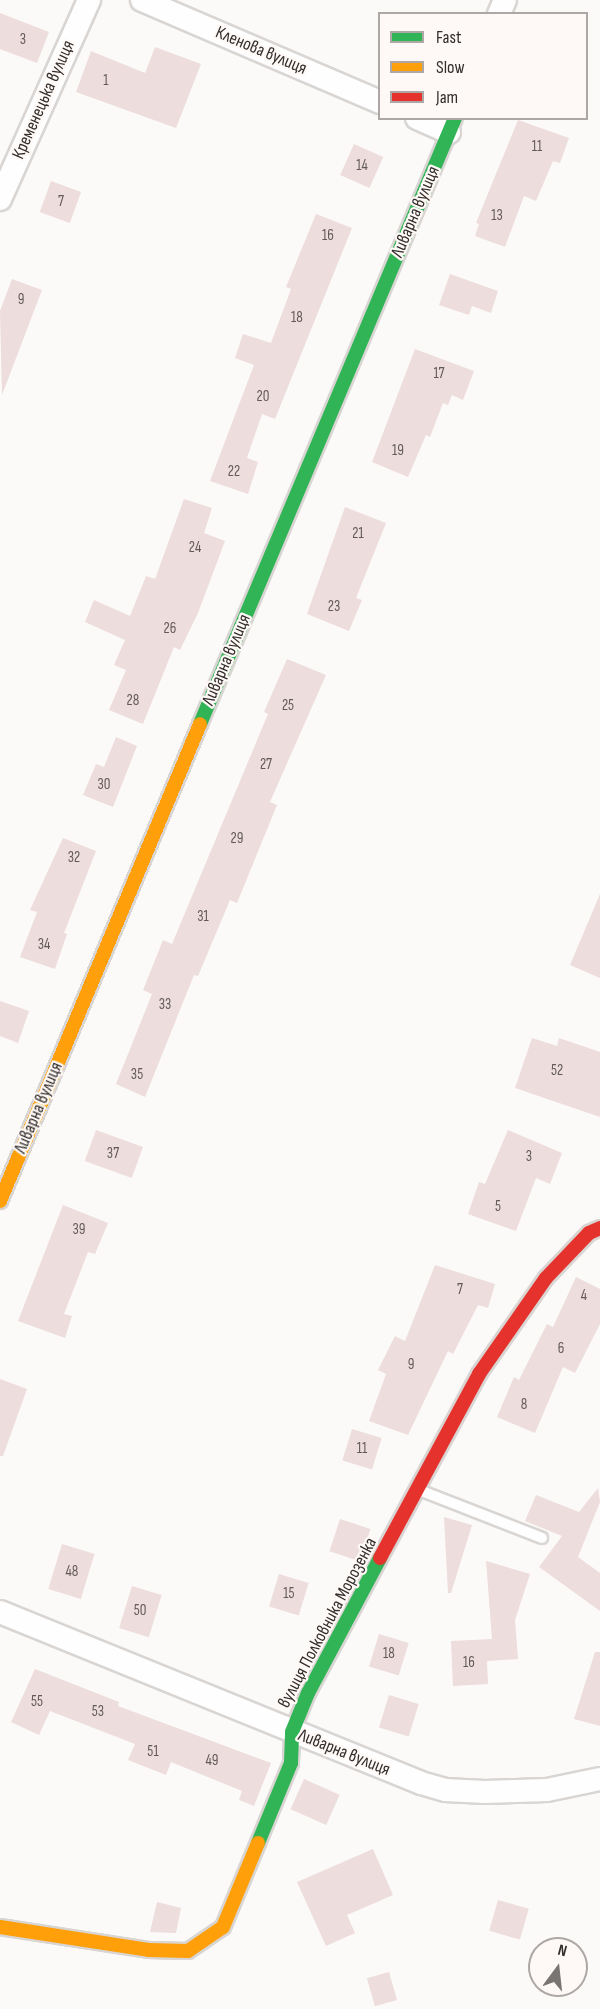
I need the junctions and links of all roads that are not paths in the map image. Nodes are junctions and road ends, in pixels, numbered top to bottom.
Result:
1 (89, 0) edge
2 (142, 0) edge
3 (378, 101) edge
4 (427, 120) edge
5 (452, 125) edge
6 (0, 199) edge
7 (0, 1201) edge
8 (600, 1228) edge
9 (418, 1490) junction
10 (542, 1538) dead end
11 (0, 1612) edge
12 (292, 1732) junction
13 (600, 1779) edge
14 (0, 1927) edge

1 - 6 street, Кременецька вулиця
2 - 3 street, Кленова вулиця
4 - 5 street
5 - 7 street, Ливарна вулиця
8 - 9 street, вулиця Полковника Морозенка
9 - 10 lane
9 - 12 street, вулиця Полковника Морозенка
11 - 12 street, Ливарна вулиця
12 - 13 street, Ливарна вулиця
12 - 14 street, вулиця Полковника Морозенка

